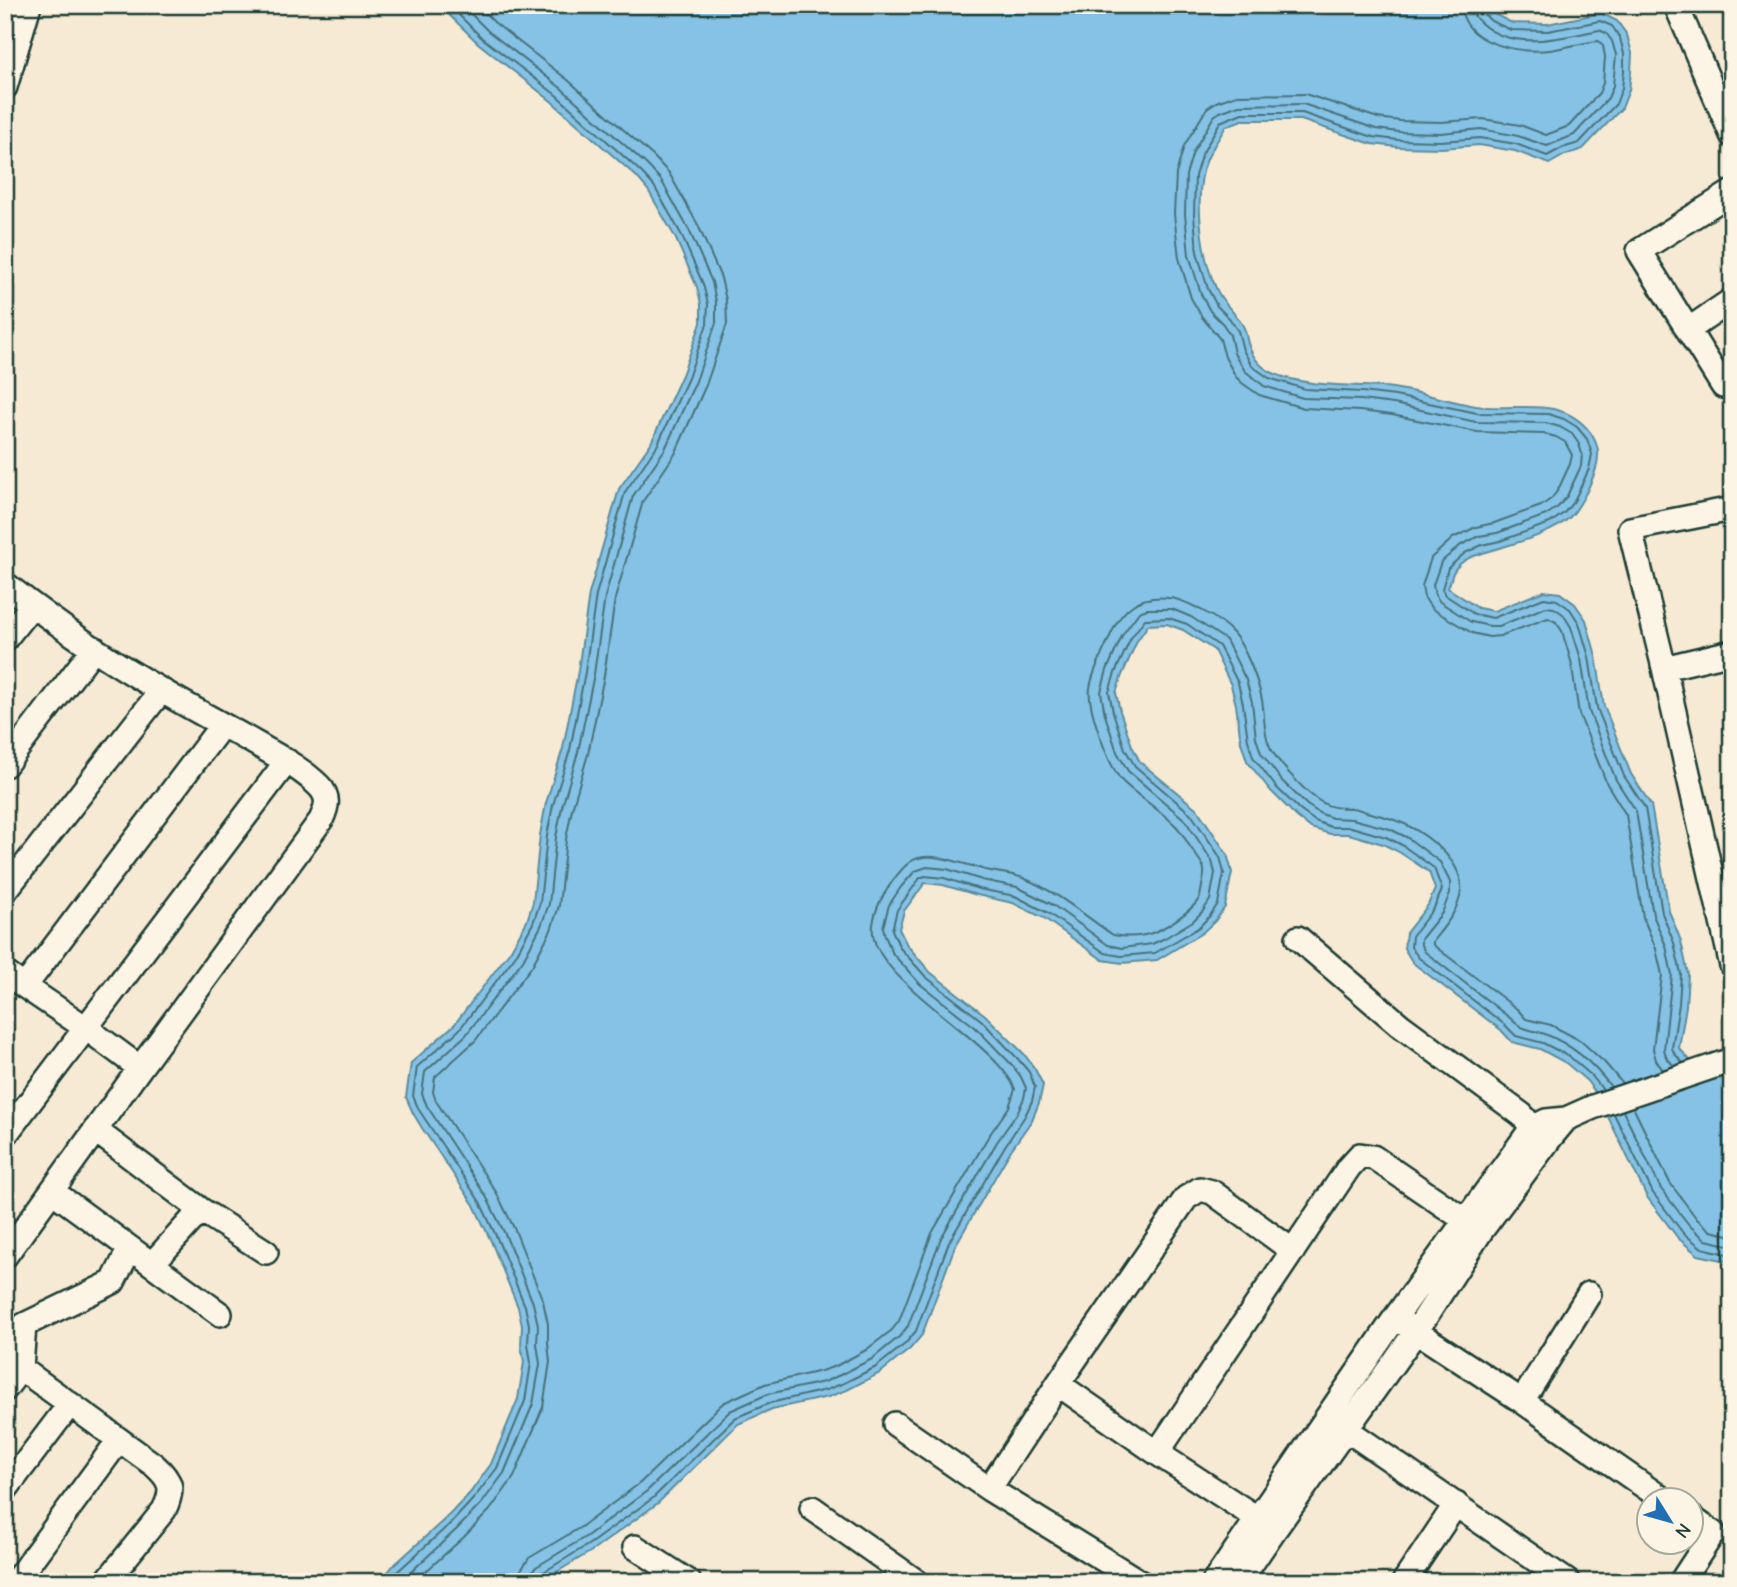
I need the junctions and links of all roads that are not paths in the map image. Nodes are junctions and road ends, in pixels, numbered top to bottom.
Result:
1 (29, 5) edge
2 (1676, 5) edge
3 (5, 87) edge
4 (1732, 135) edge
5 (1732, 192) edge
6 (1732, 300) edge
7 (1688, 330) junction
8 (1723, 386) dead end
9 (1732, 509) edge
10 (5, 584) edge
11 (32, 605) junction
12 (5, 639) edge
13 (94, 648) junction
14 (1732, 652) edge
15 (1664, 668) junction
16 (162, 691) junction
17 (222, 725) junction
18 (288, 761) junction
19 (5, 765) edge
20 (5, 891) edge
21 (1298, 938) dead end
22 (1732, 966) edge
23 (12, 983) edge
24 (86, 1028) junction
25 (1721, 1064) edge
26 (140, 1068) junction
27 (95, 1130) junction
28 (5, 1135) edge
29 (1539, 1136) junction
30 (51, 1191) junction
31 (201, 1210) junction
32 (1473, 1226) junction
33 (130, 1248) junction
34 (1293, 1251) junction
35 (266, 1252) dead end
36 (5, 1256) edge
37 (152, 1264) junction
38 (1589, 1293) dead end
39 (220, 1314) dead end
40 (1395, 1318) junction
41 (15, 1325) edge
42 (1417, 1331) junction
43 (13, 1362) edge
44 (1058, 1384) junction
45 (5, 1389) edge
46 (1522, 1401) junction
47 (70, 1404) junction
48 (1328, 1417) junction
49 (895, 1424) dead end
50 (1347, 1430) junction
51 (119, 1440) junction
52 (1157, 1453) junction
53 (1644, 1486) edge
54 (989, 1489) junction
55 (5, 1490) edge
56 (1456, 1504) junction
57 (812, 1508) dead end
58 (1267, 1524) junction
59 (1706, 1528) edge
60 (1706, 1544) edge
61 (635, 1547) dead end
62 (1698, 1556) edge
63 (15, 1582) edge
64 (106, 1582) edge
65 (689, 1582) edge
66 (917, 1582) edge
67 (1140, 1582) edge
68 (1214, 1582) edge
69 (1239, 1582) edge
70 (1404, 1582) edge
71 (1568, 1582) edge
72 (1681, 1582) edge

1 - 3 street
2 - 4 street
5 - 7 street
6 - 7 street
7 - 8 street
9 - 15 street
10 - 11 street
11 - 12 street
11 - 13 street
13 - 16 street
13 - 19 street
14 - 15 street
15 - 22 street
16 - 17 street
16 - 20 street
17 - 18 street
17 - 23 street
18 - 24 street
18 - 26 street
21 - 29 street
23 - 24 street
24 - 26 street
24 - 28 street
25 - 29 street
26 - 27 street
27 - 30 street
27 - 31 street
29 - 32 street
30 - 33 street
30 - 36 street
31 - 35 street
31 - 37 street
32 - 34 street
32 - 40 street
32 - 42 street
33 - 37 street
33 - 41 street
34 - 44 street
34 - 52 street
37 - 39 street
38 - 46 street
40 - 42 street
40 - 48 street
41 - 43 street
42 - 46 street
42 - 50 street
43 - 45 street
43 - 47 street
44 - 52 street
44 - 54 street
46 - 53 street
47 - 51 street
47 - 55 street
48 - 50 street
48 - 58 street
49 - 54 street
50 - 56 street
50 - 58 street
51 - 63 street
51 - 64 street
52 - 58 street
54 - 67 street
56 - 70 street
56 - 71 street
57 - 66 street
58 - 68 street
58 - 69 street
59 - 60 street
61 - 65 street
62 - 72 street

